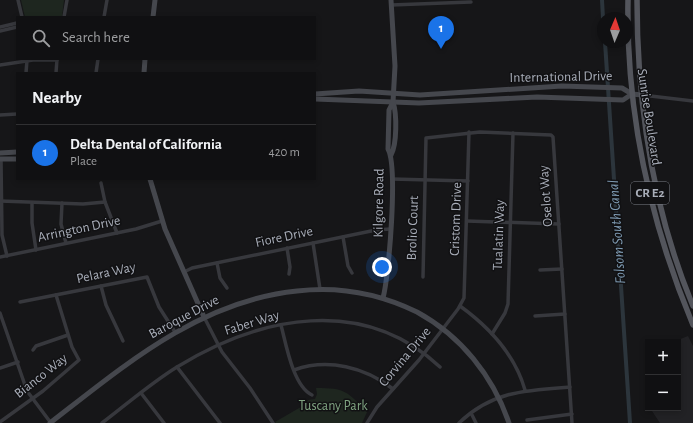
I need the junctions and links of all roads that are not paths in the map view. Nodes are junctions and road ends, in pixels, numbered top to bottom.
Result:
1 (18, 0) edge
2 (67, 0) edge
3 (107, 0) edge
4 (155, 0) edge
5 (628, 0) edge
6 (637, 0) edge
7 (391, 2) edge
8 (470, 2) dead end
9 (22, 16) edge
10 (64, 16) edge
11 (104, 16) edge
12 (153, 16) edge
13 (16, 23) edge
14 (0, 27) edge
15 (16, 27) edge
16 (0, 30) edge
17 (27, 60) junction
18 (57, 60) edge
19 (98, 60) edge
20 (145, 60) edge
21 (0, 65) edge
22 (26, 72) edge
23 (56, 72) edge
24 (96, 72) edge
25 (144, 72) edge
26 (316, 94) edge
27 (394, 94) junction
28 (632, 94) junction
29 (642, 95) junction
30 (316, 99) edge
31 (693, 101) edge
32 (393, 102) junction
33 (16, 114) edge
34 (0, 115) edge
35 (469, 132) junction
36 (513, 133) junction
37 (16, 152) edge
38 (0, 153) edge
39 (1, 159) edge
40 (16, 159) edge
41 (392, 179) junction
42 (150, 180) edge
43 (425, 180) junction
44 (468, 181) junction
45 (101, 183) dead end
46 (1, 201) edge
47 (105, 202) junction
48 (32, 203) junction
49 (62, 204) junction
50 (162, 221) junction
51 (467, 222) junction
52 (510, 223) junction
53 (559, 224) junction
54 (390, 229) junction
55 (117, 233) junction
56 (343, 237) junction
57 (66, 243) junction
58 (313, 243) junction
59 (287, 248) junction
60 (36, 250) junction
61 (7, 256) junction
62 (0, 257) edge
63 (217, 262) junction
64 (540, 270) dead end
65 (562, 270) junction
66 (184, 272) junction
67 (352, 273) dead end
68 (289, 274) dead end
69 (423, 277) dead end
70 (101, 286) junction
71 (227, 288) dead end
72 (320, 289) junction
73 (678, 289) junction
74 (56, 295) junction
75 (383, 298) junction
76 (20, 302) dead end
77 (460, 306) junction
78 (693, 306) edge
79 (0, 313) edge
80 (565, 314) junction
81 (535, 316) dead end
82 (204, 317) junction
83 (693, 318) edge
84 (281, 325) junction
85 (693, 325) edge
86 (443, 329) junction
87 (175, 332) junction
88 (492, 334) junction
89 (68, 335) junction
90 (123, 341) dead end
91 (218, 346) junction
92 (33, 350) dead end
93 (424, 353) junction
94 (18, 362) junction
95 (177, 367) junction
96 (440, 367) dead end
97 (0, 368) edge
98 (294, 370) junction
99 (570, 387) junction
100 (393, 389) junction
101 (525, 390) junction
102 (141, 393) junction
103 (312, 395) dead end
104 (499, 397) junction
105 (32, 398) junction
106 (471, 413) junction
107 (572, 414) junction
108 (527, 420) dead end
109 (0, 422) edge
110 (105, 422) edge
111 (50, 423) edge
112 (164, 423) edge
113 (220, 423) edge
114 (273, 423) edge
115 (368, 423) edge
116 (459, 423) edge
117 (476, 423) edge
118 (509, 423) edge
119 (572, 423) edge

1 - 9 street
2 - 10 street
3 - 11 street
4 - 12 street
5 - 28 main road, Sunrise Boulevard / CR E2
6 - 29 main road, Sunrise Boulevard / CR E2
7 - 8 street
7 - 27 street, Kilgore Road
13 - 14 street
15 - 16 street
17 - 18 street
17 - 21 street
17 - 22 street
18 - 23 street
19 - 24 street
20 - 25 street
26 - 27 street, International Drive
27 - 28 street, International Drive
27 - 32 street, Kilgore Road
28 - 29 street
28 - 32 street, International Drive
28 - 73 main road, Sunrise Boulevard / CR E2
29 - 31 street
29 - 78 main road, Sunrise Boulevard / CR E2
30 - 32 street, International Drive
32 - 41 street, Kilgore Road
33 - 34 street
35 - 36 street, Oselot Way
35 - 43 street, Oselot Way
35 - 44 street, Cristom Drive
36 - 52 street, Tualatin Way
36 - 53 street, Oselot Way
37 - 38 street
39 - 40 street
39 - 46 street
41 - 43 street
41 - 54 street, Kilgore Road
42 - 50 street
43 - 44 street
43 - 69 street, Brolio Court
44 - 51 street, Cristom Drive
45 - 47 street
46 - 48 street
46 - 61 street
47 - 49 street
47 - 55 street
48 - 49 street
48 - 60 street
49 - 57 street
50 - 55 street, Arrington Drive
50 - 66 street
51 - 52 street
51 - 77 street, Cristom Drive
52 - 53 street
52 - 88 street, Tualatin Way
53 - 65 street, Oselot Way
54 - 56 street, Fiore Drive
54 - 75 street, Kilgore Road
55 - 57 street, Arrington Drive
56 - 58 street, Fiore Drive
56 - 67 street
57 - 60 street, Arrington Drive
58 - 59 street, Fiore Drive
58 - 72 street
59 - 63 street, Fiore Drive
59 - 68 street
60 - 61 street, Arrington Drive
61 - 62 street, Arrington Drive
63 - 66 street, Fiore Drive
63 - 71 street
64 - 65 street
65 - 80 street, Oselot Way
66 - 82 street
70 - 74 street, Pelara Way
70 - 87 street, Pelara Way
70 - 90 street
72 - 75 street, Baroque Drive
72 - 82 street, Baroque Drive
73 - 83 main road
73 - 85 main road, Sunrise Boulevard / CR E2
74 - 76 street, Pelara Way
74 - 89 street, Bianco Way
75 - 86 street, Baroque Drive
77 - 86 street, Corvina Drive
77 - 88 street
79 - 94 street
80 - 81 street
80 - 99 street, Oselot Way
82 - 87 street, Baroque Drive
82 - 91 street
84 - 91 street, Faber Way
84 - 93 street, Faber Way
84 - 98 street
86 - 93 street, Corvina Drive
86 - 104 street, Baroque Drive
87 - 111 street, Baroque Drive
88 - 101 street
89 - 92 street
89 - 105 street, Bianco Way
91 - 95 street, Faber Way
91 - 114 street
93 - 96 street, Faber Way
93 - 100 street, Corvina Drive
94 - 97 street
94 - 105 street
95 - 102 street, Faber Way
95 - 113 street
98 - 100 street
98 - 103 street
99 - 101 street
99 - 107 street, Oselot Way
100 - 115 street, Corvina Drive
101 - 104 street
102 - 110 street, Faber Way
102 - 112 street
104 - 106 street
104 - 118 street, Baroque Drive
105 - 109 street, Bianco Way
105 - 111 street
106 - 116 street
106 - 117 street
107 - 108 street
107 - 119 street, Oselot Way

